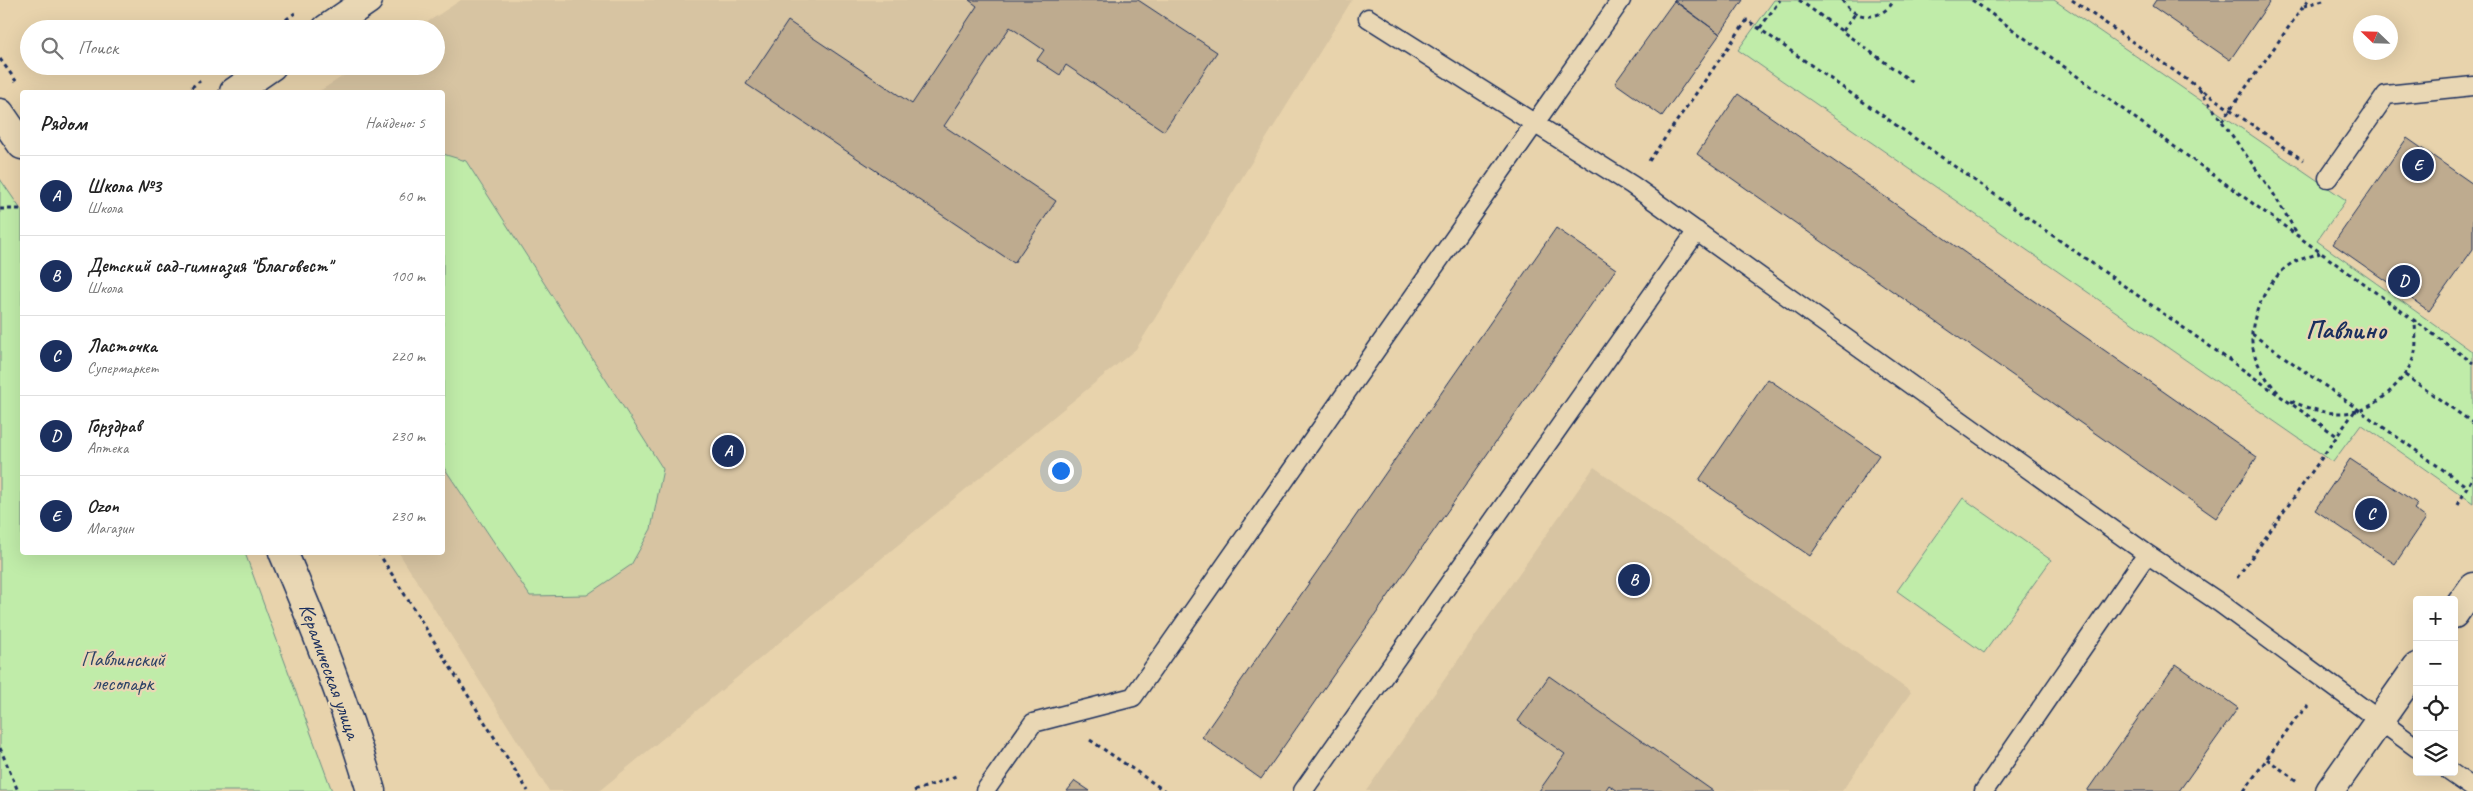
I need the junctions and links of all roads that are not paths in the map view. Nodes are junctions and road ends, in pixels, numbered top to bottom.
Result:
1 (368, 0) edge
2 (1620, 0) edge
3 (1368, 18) dead end
4 (339, 20) edge
5 (259, 75) edge
6 (2473, 86) edge
7 (237, 90) edge
8 (0, 113) edge
9 (1535, 123) junction
10 (20, 142) edge
11 (2328, 178) road end
12 (1697, 231) junction
13 (2147, 554) junction
14 (284, 555) edge
15 (2473, 587) edge
16 (2458, 608) edge
17 (2413, 673) edge
18 (2379, 721) junction
19 (2413, 745) edge
20 (2456, 776) edge
21 (2317, 788) edge
22 (2473, 788) edge
23 (371, 791) edge
24 (985, 791) edge
25 (1303, 791) edge
26 (1984, 791) edge

1 - 4 street
2 - 9 lane
3 - 9 lane
5 - 7 street
6 - 11 lane
8 - 10 street
9 - 12 lane
9 - 24 lane
12 - 13 lane
12 - 25 lane
13 - 18 lane
13 - 26 lane
14 - 23 street, Керамическая улица
15 - 16 street
17 - 18 street
18 - 19 lane
18 - 21 street
20 - 22 lane

